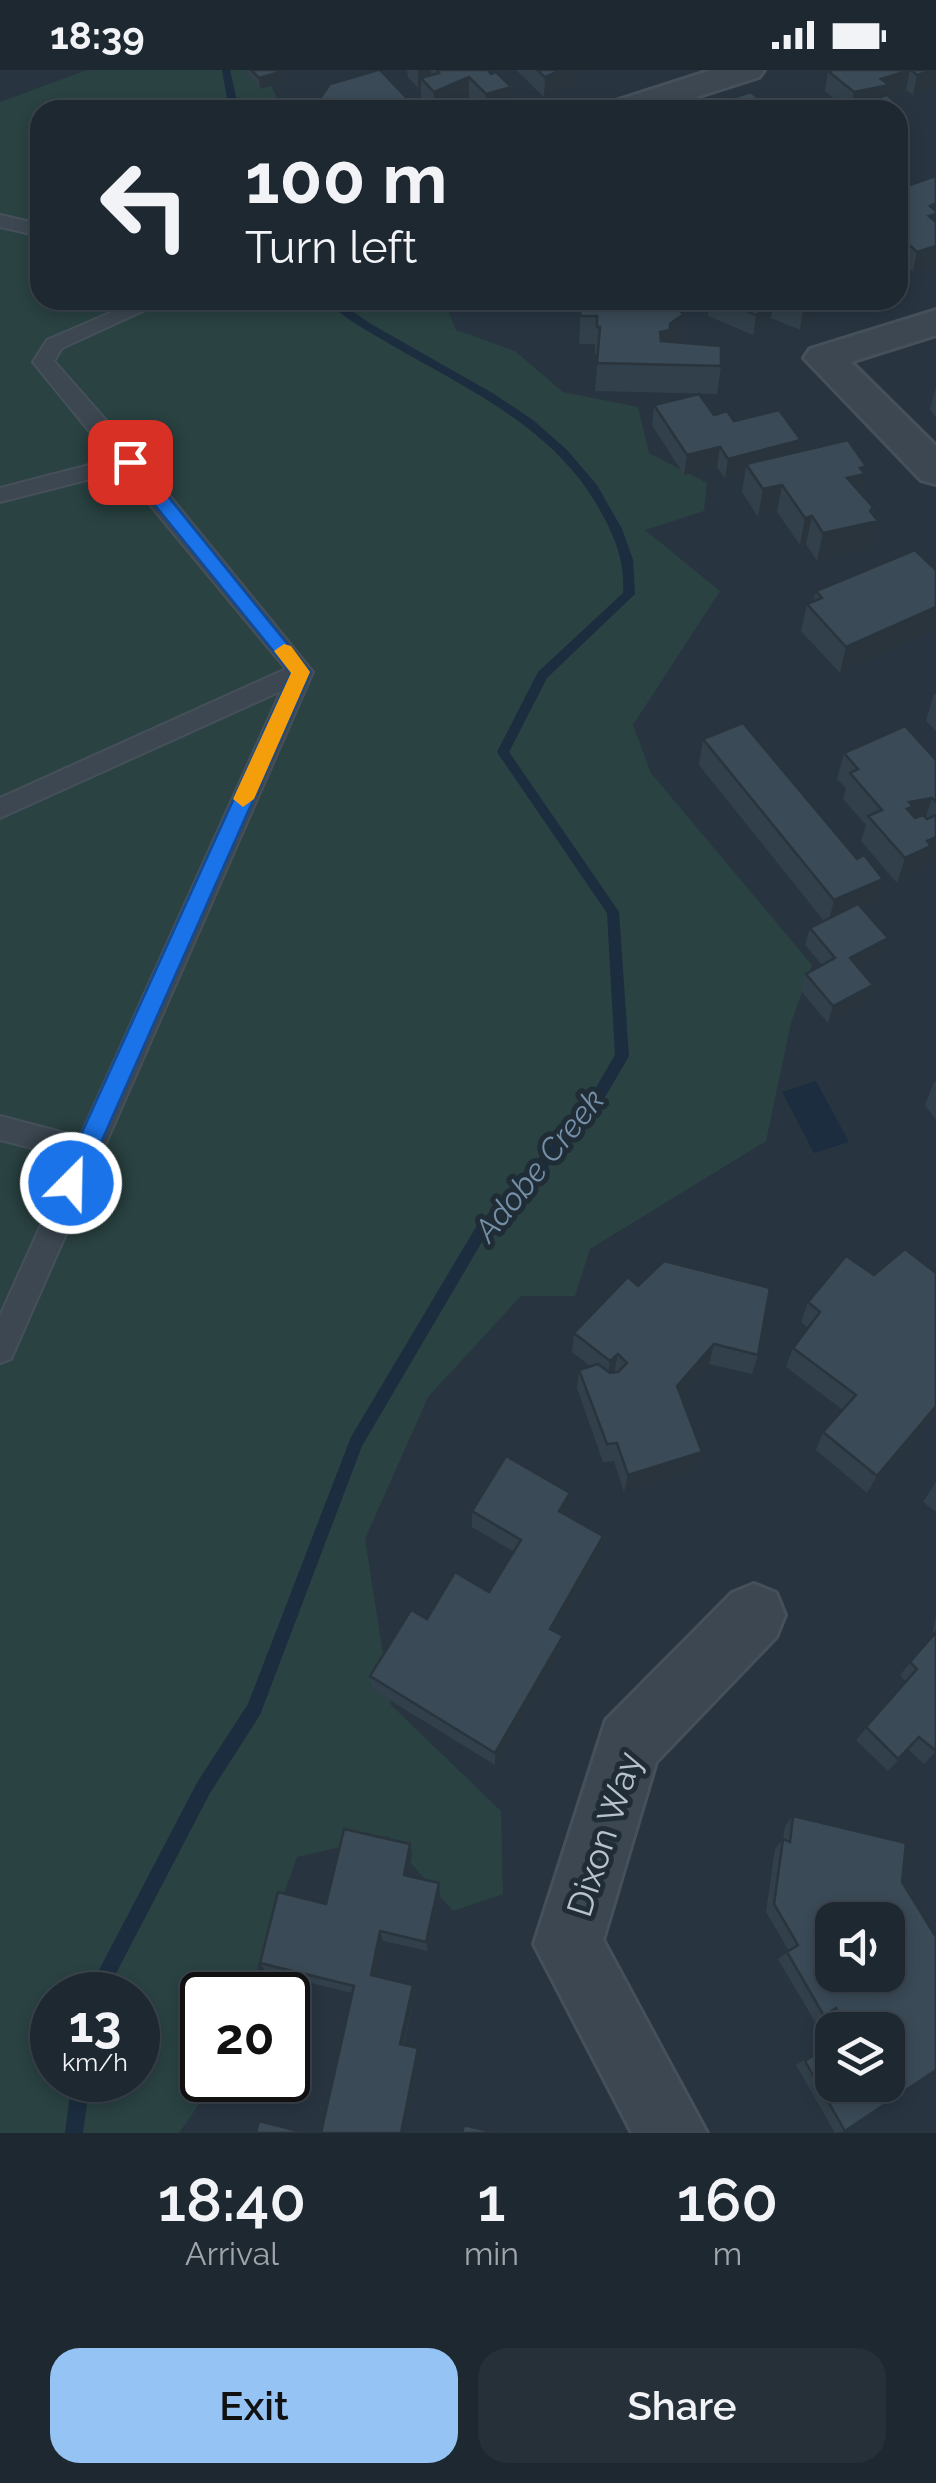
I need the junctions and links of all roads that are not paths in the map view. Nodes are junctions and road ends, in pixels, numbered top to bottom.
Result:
1 (621, 70) edge
2 (747, 70) edge
3 (635, 100) edge
4 (653, 100) edge
5 (0, 221) edge
6 (30, 228) edge
7 (134, 310) edge
8 (936, 322) edge
9 (130, 462) junction
10 (936, 470) edge
11 (0, 495) edge
12 (301, 672) junction
13 (0, 809) edge
14 (0, 1128) edge
15 (85, 1150) junction
16 (0, 1348) edge
17 (754, 1616) dead end
18 (672, 2133) edge

1 - 3 street
2 - 4 street
5 - 6 lane
7 - 9 lane
8 - 10 street
9 - 11 lane
9 - 12 lane
12 - 13 lane
12 - 15 lane
14 - 15 lane
15 - 16 lane
17 - 18 street, Dixon Way

